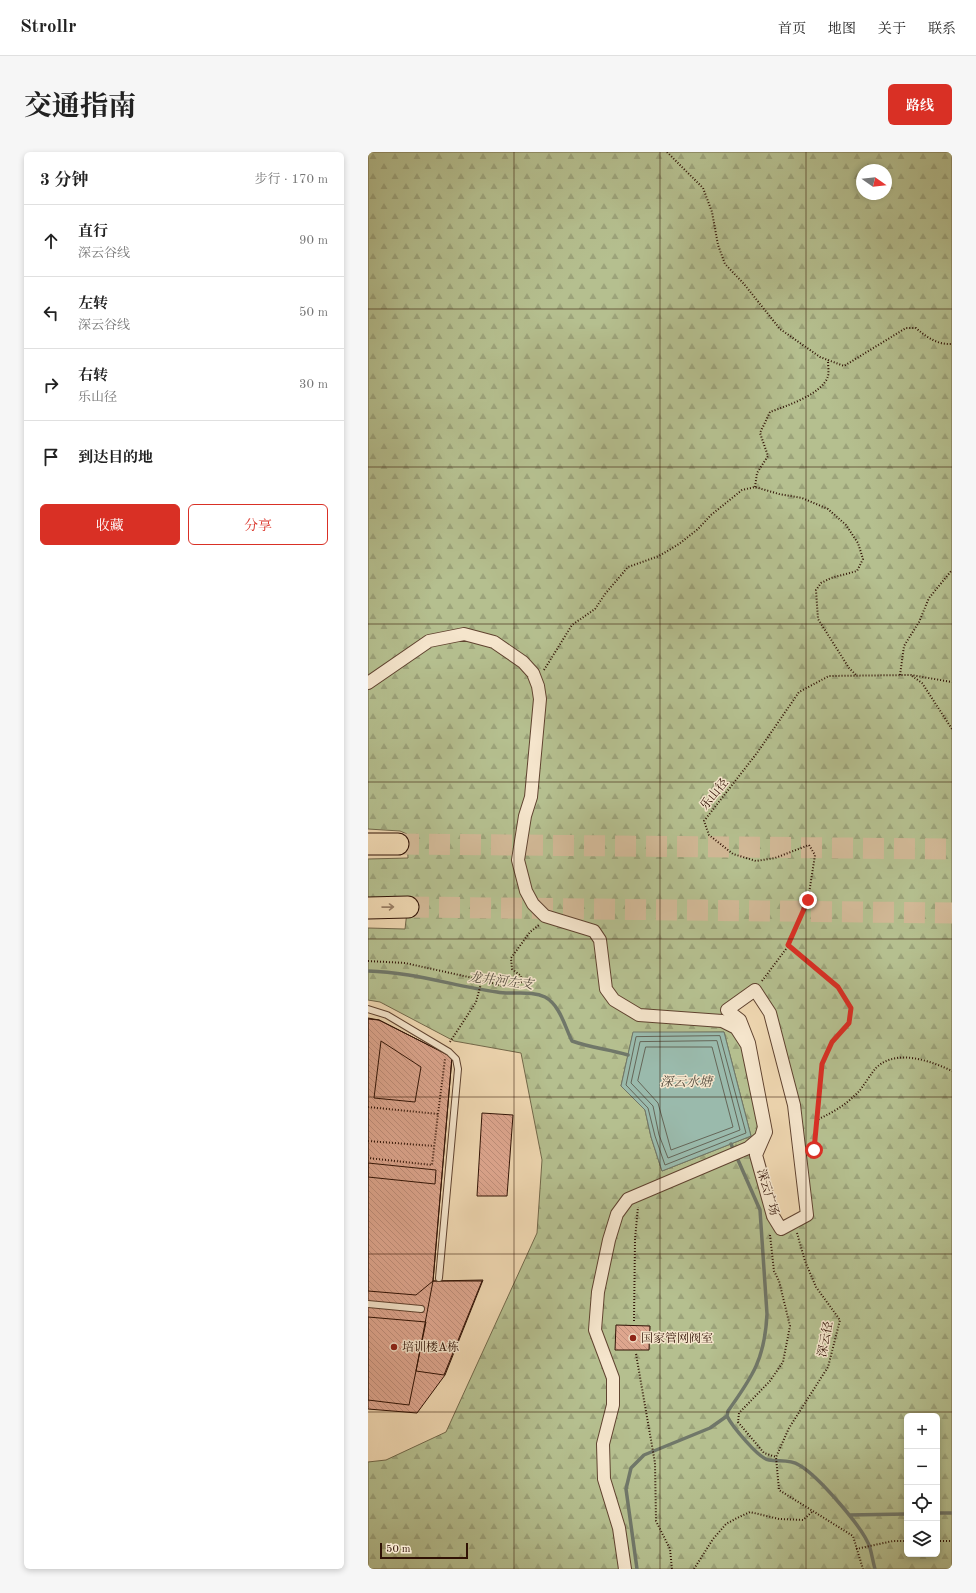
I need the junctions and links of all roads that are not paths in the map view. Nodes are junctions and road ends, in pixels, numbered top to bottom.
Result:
1 (368, 683) edge
2 (368, 844) edge
3 (398, 844) tunnel mouth
4 (408, 907) tunnel mouth
5 (368, 908) edge
6 (368, 1009) edge
7 (794, 1222) joint
8 (439, 1278) dead end
9 (368, 1304) edge
10 (421, 1309) dead end
11 (625, 1569) edge

1 - 11 street
2 - 3 highway
5 -> 4 highway
6 - 8 lane
7 - 7 street, 深云广场
9 - 10 lane

